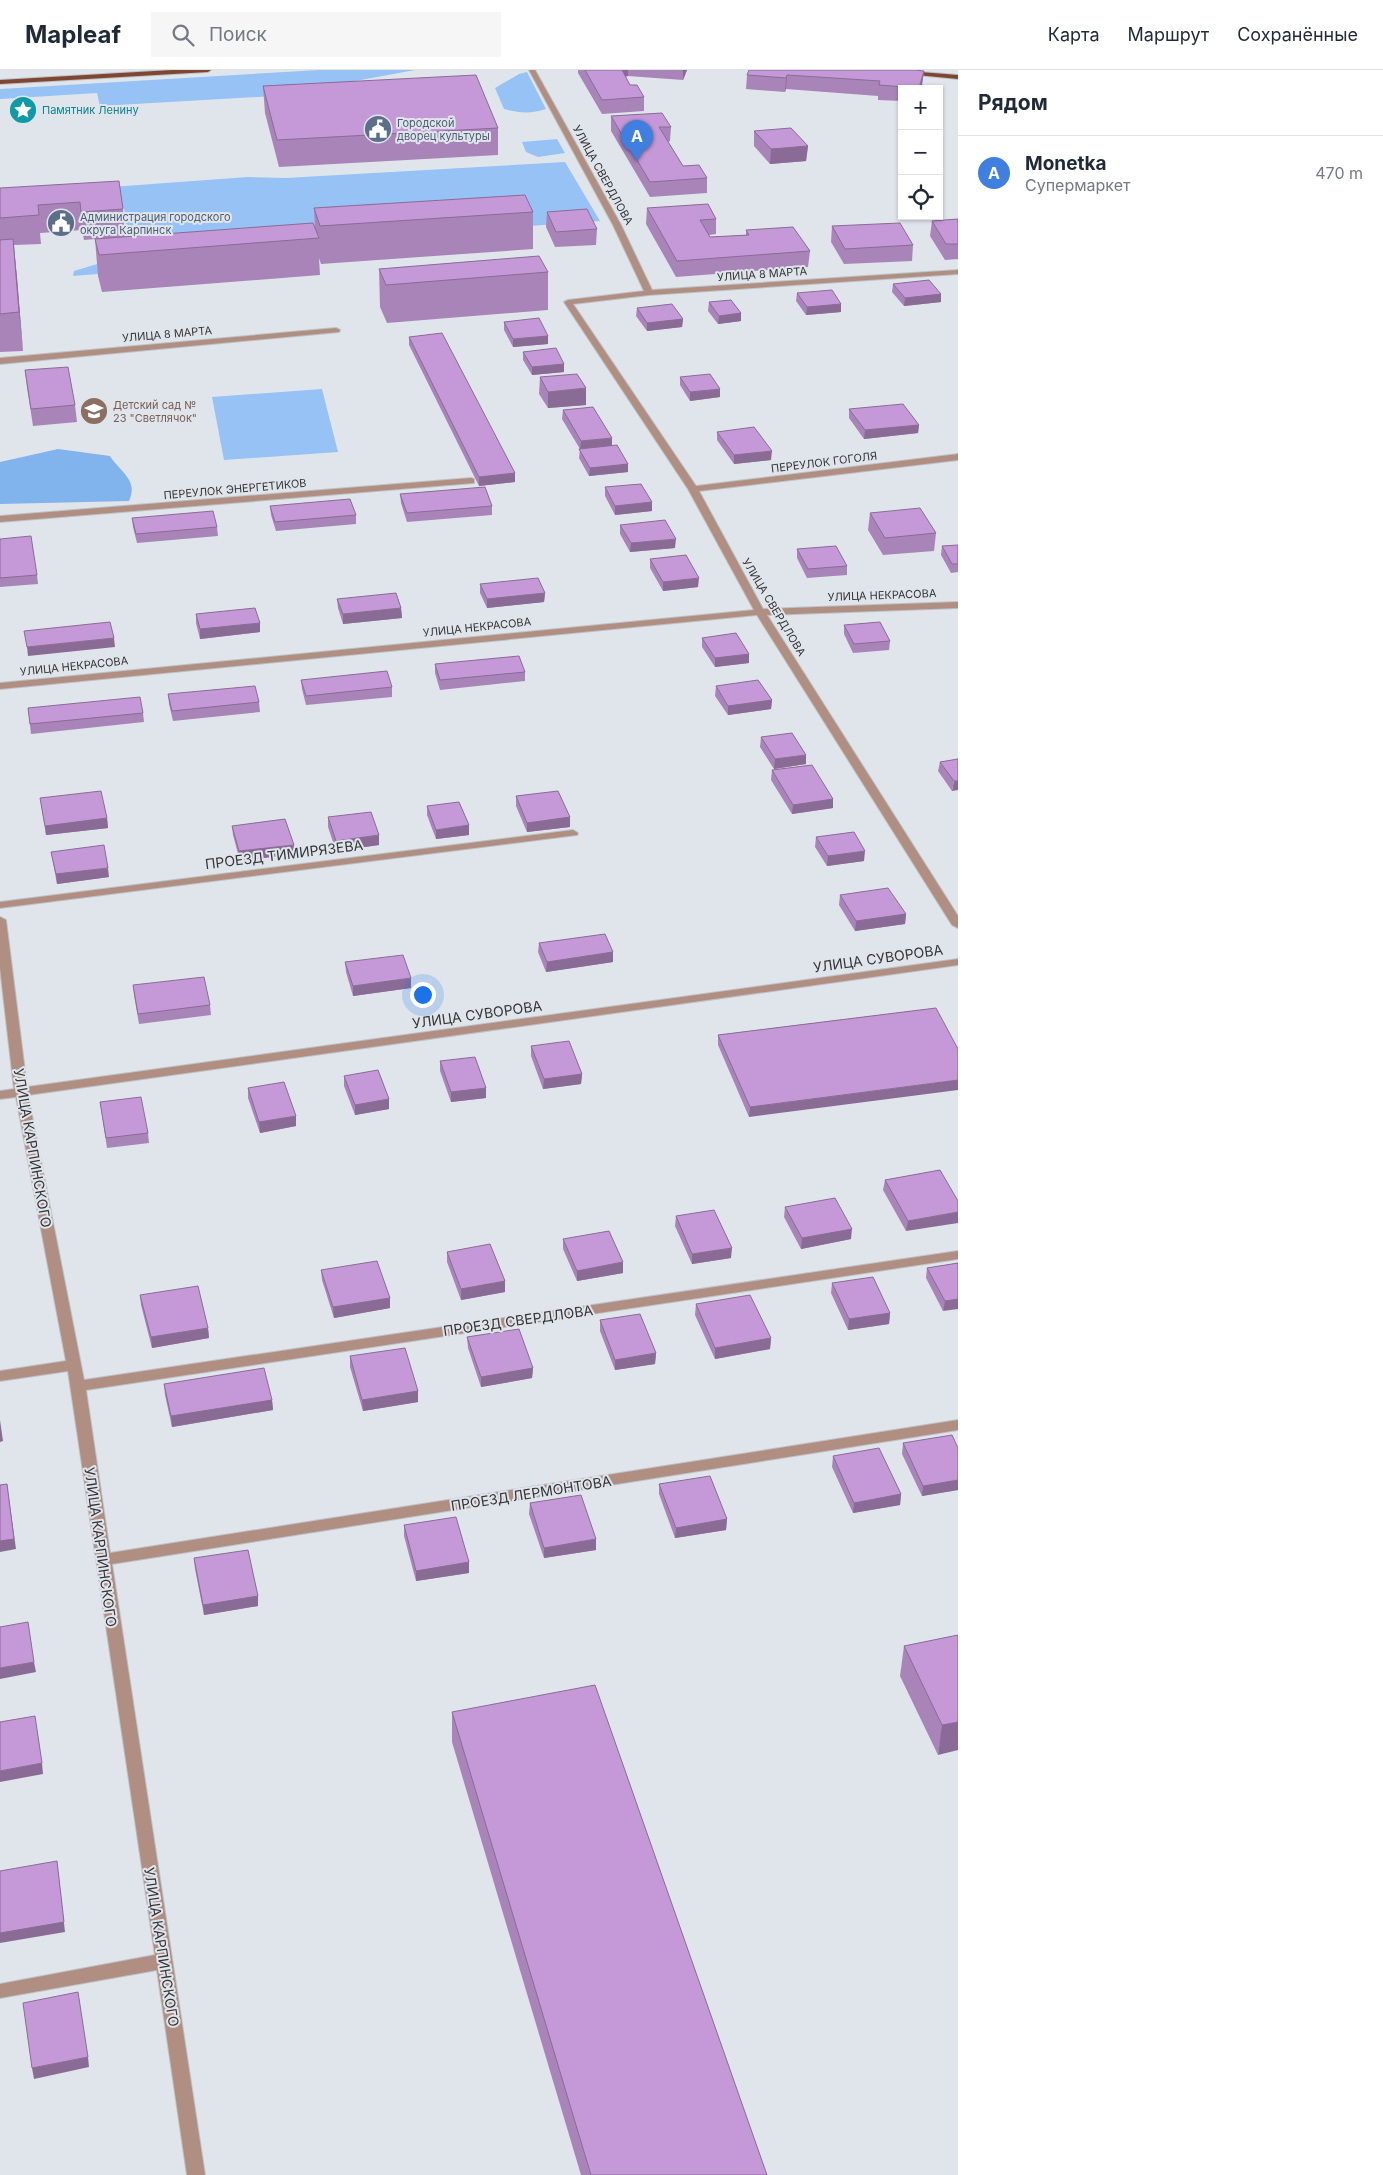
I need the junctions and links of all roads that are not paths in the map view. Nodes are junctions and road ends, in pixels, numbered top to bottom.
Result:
1 (208, 70) edge
2 (532, 70) edge
3 (899, 73) edge
4 (958, 77) edge
5 (0, 82) edge
6 (958, 272) edge
7 (649, 293) junction
8 (568, 302) joint
9 (336, 330) dead end
10 (0, 361) edge
11 (958, 457) edge
12 (471, 481) dead end
13 (693, 489) junction
14 (0, 519) edge
15 (958, 605) edge
16 (760, 612) junction
17 (0, 686) edge
18 (573, 833) dead end
19 (0, 905) edge
20 (0, 920) edge
21 (958, 925) edge
22 (958, 962) edge
23 (21, 1092) junction
24 (0, 1095) edge
25 (958, 1255) edge
26 (74, 1365) junction
27 (0, 1376) edge
28 (78, 1386) junction
29 (958, 1425) edge
30 (103, 1560) junction
31 (164, 1961) junction
32 (0, 1991) edge
33 (196, 2175) edge

1 - 5 main road
2 - 7 street, УЛИЦА СВЕРДЛОВА
3 - 4 main road
6 - 7 street, УЛИЦА 8 МАРТА
7 - 8 street, УЛИЦА 8 МАРТА
8 - 13 street, УЛИЦА СВЕРДЛОВА
9 - 10 street, УЛИЦА 8 МАРТА
11 - 13 street, ПЕРЕУЛОК ГОГОЛЯ
12 - 14 street, ПЕРЕУЛОК ЭНЕРГЕТИКОВ
13 - 16 street, УЛИЦА СВЕРДЛОВА
15 - 16 street, УЛИЦА НЕКРАСОВА
16 - 17 street, УЛИЦА НЕКРАСОВА
16 - 21 street, УЛИЦА СВЕРДЛОВА
18 - 19 street, ПРОЕЗД ТИМИРЯЗЕВА
20 - 23 street, УЛИЦА КАРПИНСКОГО
22 - 23 street, УЛИЦА СУВОРОВА
23 - 24 street, УЛИЦА СУВОРОВА
23 - 26 street, УЛИЦА КАРПИНСКОГО
25 - 28 street, ПРОЕЗД СВЕРДЛОВА
26 - 27 street
26 - 28 street, УЛИЦА КАРПИНСКОГО
28 - 30 street, УЛИЦА КАРПИНСКОГО
29 - 30 street, ПРОЕЗД ЛЕРМОНТОВА
30 - 31 street, УЛИЦА КАРПИНСКОГО
31 - 32 street
31 - 33 street, УЛИЦА КАРПИНСКОГО

